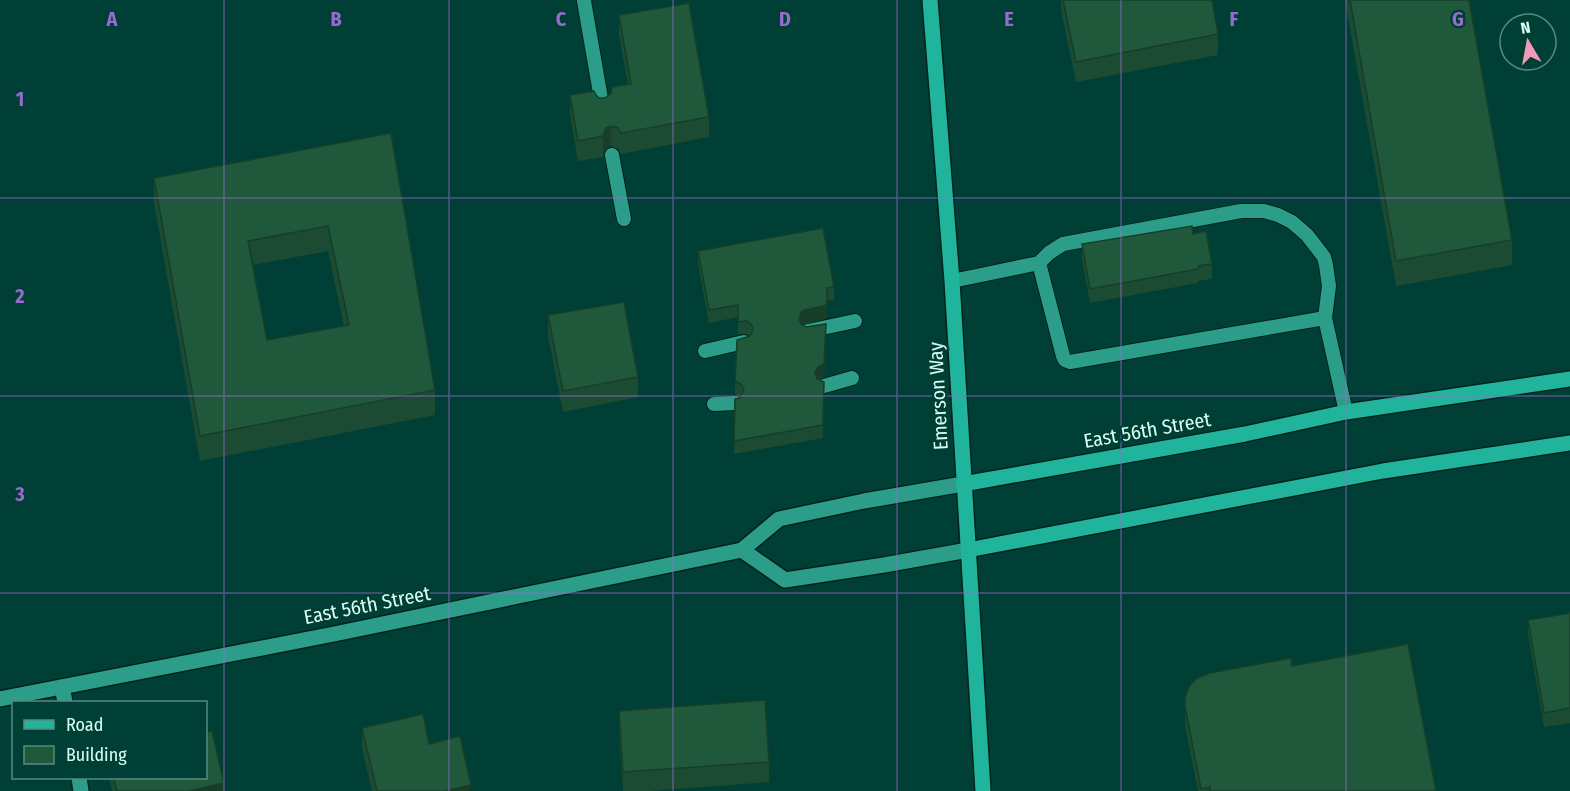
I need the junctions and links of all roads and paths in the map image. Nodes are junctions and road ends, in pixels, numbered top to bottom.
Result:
1 (930, 0) edge
2 (584, 1) edge
3 (603, 110) edge
4 (612, 155) dead end
5 (624, 219) dead end
6 (1040, 263) junction
7 (952, 281) junction
8 (1325, 318) junction
9 (855, 321) dead end
10 (808, 331) edge
11 (744, 342) edge
12 (705, 351) dead end
13 (852, 378) dead end
14 (1570, 379) edge
15 (824, 386) edge
16 (735, 403) edge
17 (714, 404) dead end
18 (1346, 412) junction
19 (1570, 442) edge
20 (963, 484) junction
21 (742, 549) junction
22 (968, 550) junction
23 (64, 695) edge
24 (0, 699) edge
25 (983, 791) edge

1 - 7 main road, Emerson Way
2 - 3 lane
4 - 5 lane
6 - 7 lane
6 - 8 lane
6 - 8 lane
7 - 20 main road, Emerson Way
8 - 18 lane
9 - 10 lane
11 - 12 lane
13 - 15 lane
14 - 18 main road, East 56th Street
16 - 17 lane
18 - 20 main road, East 56th Street
19 - 22 main road
20 - 21 street, East 56th Street
20 - 22 main road, Emerson Way
21 - 22 street
21 - 23 street, East 56th Street
22 - 25 main road, Emerson Way
23 - 24 street, East 56th Street

